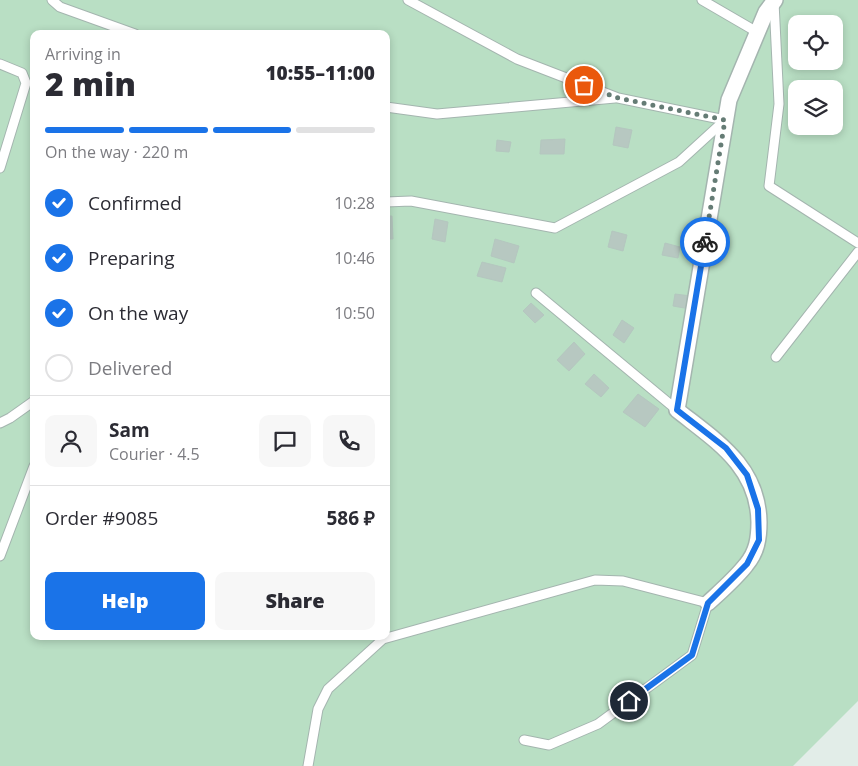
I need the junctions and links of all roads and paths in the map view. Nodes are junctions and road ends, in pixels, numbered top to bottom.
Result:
1 (52, 0) edge
2 (408, 0) edge
3 (702, 0) edge
4 (774, 1) edge
5 (123, 30) edge
6 (757, 32) junction
7 (0, 64) edge
8 (618, 98) junction
9 (390, 107) edge
10 (725, 120) junction
11 (0, 168) edge
12 (390, 202) edge
13 (858, 243) edge
14 (858, 252) edge
15 (536, 293) dead end
16 (776, 357) dead end
17 (30, 404) edge
18 (677, 410) junction
19 (0, 423) edge
20 (30, 477) edge
21 (0, 556) edge
22 (708, 603) junction
23 (390, 637) edge
24 (382, 640) edge
25 (524, 740) dead end
26 (308, 766) edge

1 - 5 lane
2 - 8 lane
3 - 6 lane
4 - 6 street
4 - 13 lane
6 - 10 street
7 - 11 lane
8 - 9 lane
8 - 10 lane
10 - 12 lane
10 - 18 street
14 - 16 lane
15 - 18 lane
17 - 19 lane
18 - 22 street
20 - 21 lane
22 - 23 lane
22 - 25 lane
24 - 26 lane

